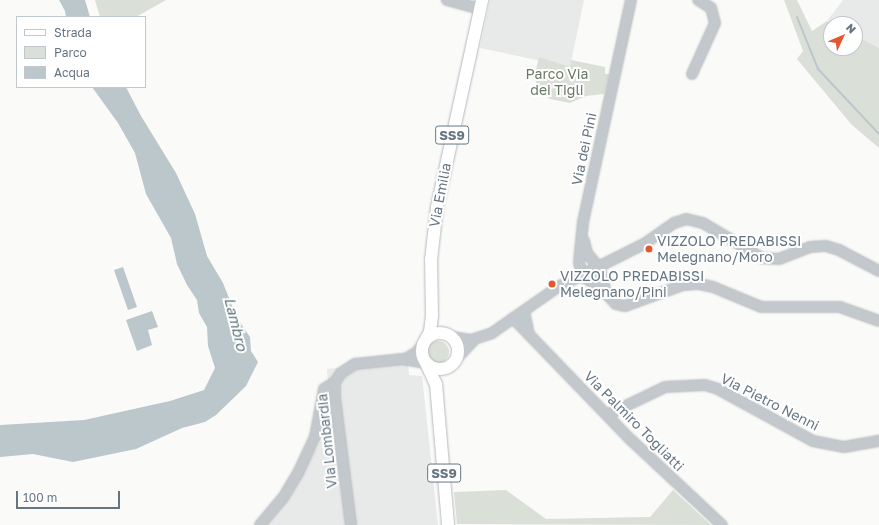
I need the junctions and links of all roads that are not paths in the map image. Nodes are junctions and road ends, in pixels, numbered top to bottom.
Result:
1 (447, 0) edge
2 (631, 0) edge
3 (698, 0) edge
4 (481, 4) edge
5 (692, 74) dead end
6 (582, 234) junction
7 (599, 266) junction
8 (879, 271) edge
9 (582, 274) junction
10 (606, 294) junction
11 (432, 298) junction
12 (524, 311) junction
13 (513, 318) junction
14 (879, 321) edge
15 (529, 334) junction
16 (451, 336) junction
17 (475, 339) junction
18 (425, 342) junction
19 (404, 359) junction
20 (454, 361) junction
21 (426, 363) junction
22 (335, 382) junction
23 (607, 415) junction
24 (440, 421) junction
25 (879, 441) edge
26 (260, 525) edge
27 (351, 525) edge
28 (448, 525) edge
29 (722, 525) edge

1 - 4 street
2 - 6 street, Via dei Pini
3 - 5 street
4 - 11 main road, Via Emilia / SS9
6 - 7 street, Via dei Pini
6 - 9 street, Via dei Pini
7 - 8 street
7 - 9 street
7 - 10 street
9 - 10 street
9 - 12 street
10 - 14 street
11 - 16 main road, Via Emilia / SS9
11 - 18 main road, Via Emilia / SS9
12 - 13 street
12 - 15 street
13 - 15 street, Via Palmiro Togliatti
13 - 17 street
15 - 23 street, Via Palmiro Togliatti
16 - 17 street
16 - 18 main road
16 - 20 main road
17 - 20 street
18 - 19 street
18 - 21 main road
19 - 21 street, Via Lombardia
19 - 22 street, Via Lombardia
20 - 21 main road
20 - 24 main road, SS9
21 - 24 main road, SS9
22 - 26 street
22 - 27 street, Via Lombardia
23 - 25 street, Via Pietro Nenni
23 - 29 street, Via Palmiro Togliatti
24 - 28 main road, SS9

